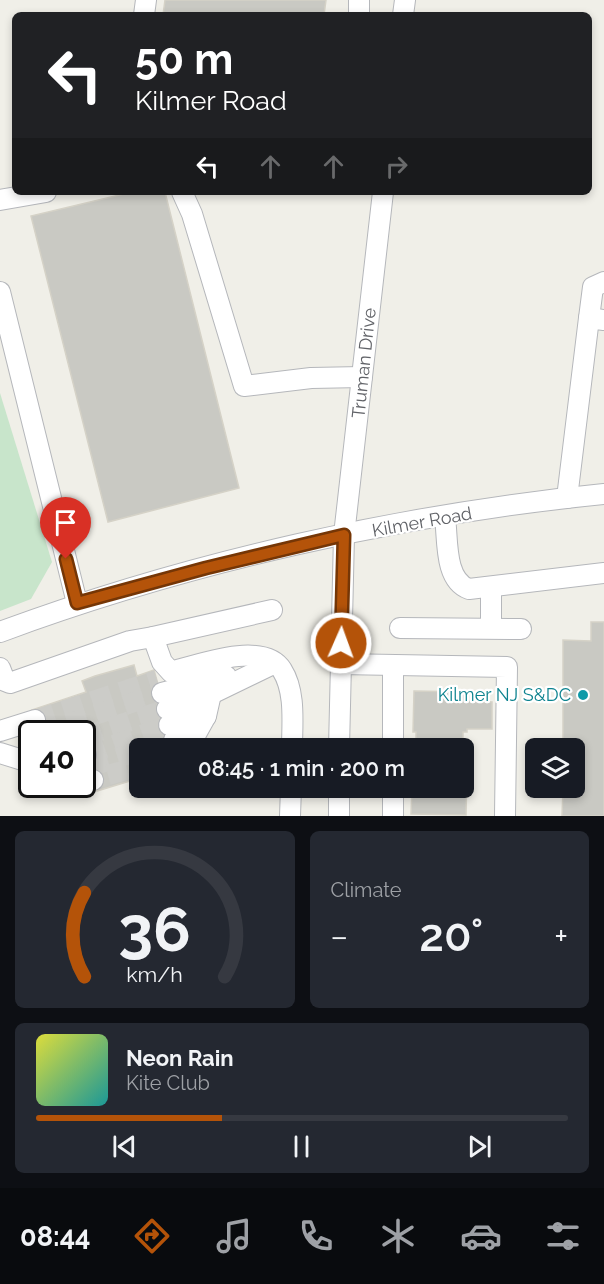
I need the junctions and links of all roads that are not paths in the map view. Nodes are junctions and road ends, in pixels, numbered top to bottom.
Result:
1 (29, 195) edge
2 (183, 195) edge
3 (383, 195) edge
4 (0, 200) edge
5 (604, 282) edge
6 (0, 292) edge
7 (596, 319) edge
8 (362, 377) junction
9 (604, 494) edge
10 (567, 498) junction
11 (445, 517) junction
12 (344, 535) junction
13 (604, 573) edge
14 (490, 588) junction
15 (77, 603) junction
16 (272, 610) dead end
17 (400, 628) dead end
18 (491, 628) junction
19 (521, 629) dead end
20 (0, 632) edge
21 (153, 637) junction
22 (275, 663) junction
23 (340, 664) junction
24 (393, 666) junction
25 (0, 668) edge
26 (211, 694) junction
27 (206, 716) junction
28 (173, 719) edge
29 (18, 730) tunnel mouth
30 (0, 731) edge
31 (18, 734) tunnel mouth
32 (0, 738) edge
33 (292, 738) edge
34 (339, 738) edge
35 (393, 738) edge
36 (0, 746) edge
37 (18, 748) edge
38 (0, 753) edge
39 (18, 759) edge
40 (291, 798) edge
41 (339, 798) edge
42 (393, 798) edge
43 (290, 816) edge
44 (339, 816) edge
45 (393, 816) edge
46 (505, 816) edge

1 - 4 street
2 - 8 street
3 - 8 street, Truman Drive
5 - 7 street
6 - 15 street
7 - 10 street
8 - 12 street, Truman Drive
9 - 10 street, Kilmer Road
10 - 11 street, Kilmer Road
11 - 12 street, Kilmer Road
11 - 14 street
12 - 15 street, Kilmer Road
12 - 23 street, Truman Drive
13 - 14 street
14 - 18 street
15 - 20 street, Kilmer Road
16 - 21 street
17 - 18 street
18 - 19 street
21 - 22 street
21 - 25 street
22 - 26 street
22 - 28 street
22 - 33 street
23 - 24 street
23 - 34 street, Truman Drive
24 - 35 street
24 - 46 street
26 - 27 street
26 - 28 street
27 - 28 street
27 - 28 street
29 - 30 street
31 - 32 street
36 - 37 street
38 - 39 street
40 - 43 street
41 - 44 street
42 - 45 street

